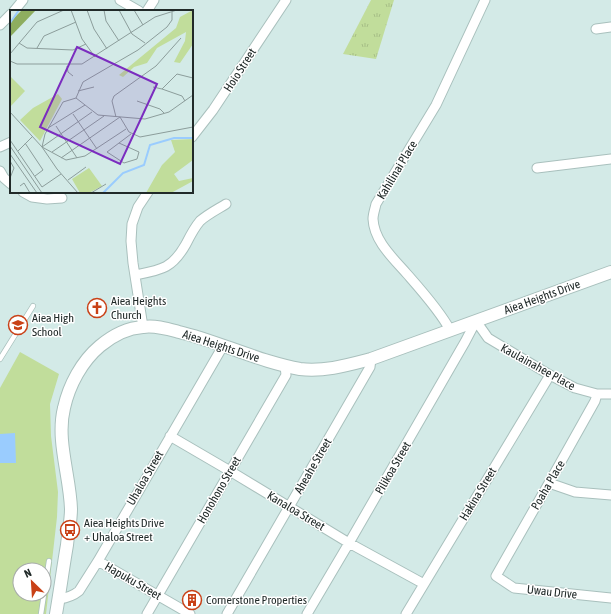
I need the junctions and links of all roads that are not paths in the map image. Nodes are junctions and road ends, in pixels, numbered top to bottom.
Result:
1 (23, 0) edge
2 (120, 0) edge
3 (154, 0) edge
4 (286, 0) edge
5 (485, 0) edge
6 (15, 10) edge
7 (137, 10) edge
8 (148, 10) edge
9 (10, 15) edge
10 (0, 25) edge
11 (611, 27) edge
12 (596, 29) dead end
13 (193, 136) edge
14 (10, 142) edge
15 (0, 147) edge
16 (611, 159) edge
17 (537, 168) dead end
18 (0, 171) edge
19 (10, 183) edge
20 (24, 193) edge
21 (147, 193) edge
22 (62, 198) dead end
23 (226, 204) dead end
24 (611, 272) edge
25 (135, 274) junction
26 (33, 306) dead end
27 (476, 321) junction
28 (144, 326) junction
29 (450, 330) junction
30 (223, 346) junction
31 (0, 359) edge
32 (371, 359) junction
33 (285, 366) junction
34 (550, 375) junction
35 (597, 394) junction
36 (611, 394) edge
37 (170, 436) junction
38 (230, 471) junction
39 (550, 483) junction
40 (611, 495) edge
41 (289, 506) junction
42 (349, 543) junction
43 (49, 561) dead end
44 (98, 561) junction
45 (496, 576) joint
46 (424, 584) junction
47 (158, 595) junction
48 (611, 598) edge
49 (59, 599) junction
50 (41, 614) edge
51 (56, 614) edge
52 (147, 614) edge
53 (190, 614) edge
54 (227, 614) edge
55 (307, 614) edge
56 (406, 614) edge

1 - 6 street
2 - 7 street
3 - 8 street
4 - 13 street, Hoio Street
5 - 29 street, Kahilinai Place
9 - 10 street
11 - 12 street
14 - 15 street
16 - 17 street
18 - 19 street
20 - 22 street
21 - 25 street
23 - 25 street
24 - 27 street, Aiea Heights Drive
25 - 28 street
26 - 31 lane
27 - 29 street, Aiea Heights Drive
27 - 34 street, Kaulainahee Place
27 - 42 street, Pilikoa Street
28 - 30 street, Aiea Heights Drive
28 - 49 street, Aiea Heights Drive
29 - 32 street, Aiea Heights Drive
30 - 33 street, Aiea Heights Drive
30 - 37 street, Uhaloa Street
32 - 33 street, Aiea Heights Drive
32 - 41 street, Aheahe Street
33 - 38 street, Honohono Street
34 - 35 street, Kaulainahee Place
34 - 46 street, Hakina Street
35 - 36 street, Kaulainahee Place
35 - 39 street, Poaha Place
37 - 38 street, Kanaloa Street
37 - 44 street, Uhaloa Street
38 - 41 street, Kanaloa Street
38 - 47 street, Honohono Street
39 - 40 street
39 - 45 street, Poaha Place
41 - 42 street, Kanaloa Street
41 - 54 street, Aheahe Street
42 - 46 street, Kanaloa Street
42 - 55 street, Pilikoa Street
43 - 50 lane
44 - 47 street, Hapuku Street
44 - 49 street, Uhaloa Street
45 - 48 street, Uwau Drive
46 - 56 street, Hakina Street
47 - 52 street, Honohono Street
47 - 53 street, Hapuku Street
49 - 51 street, Aiea Heights Drive

